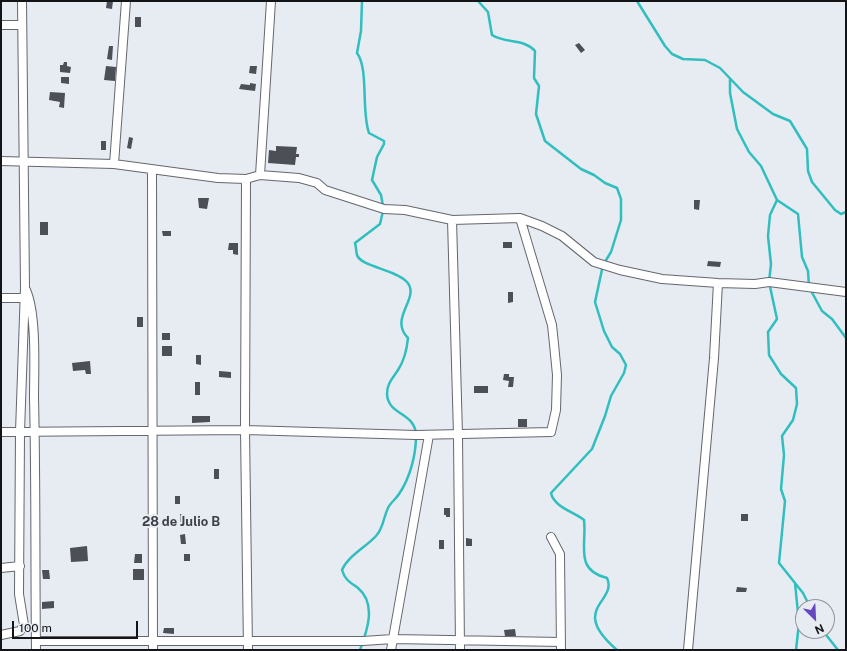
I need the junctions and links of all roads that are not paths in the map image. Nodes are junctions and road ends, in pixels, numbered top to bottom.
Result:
1 (22, 1) edge
2 (126, 1) edge
3 (271, 1) edge
4 (1, 25) edge
5 (22, 25) junction
6 (1, 161) edge
7 (24, 161) junction
8 (114, 164) junction
9 (152, 170) junction
10 (260, 175) junction
11 (246, 179) junction
12 (520, 218) junction
13 (452, 220) junction
14 (718, 283) junction
15 (25, 288) junction
16 (846, 292) edge
17 (1, 298) edge
18 (24, 298) junction
19 (245, 430) junction
20 (152, 431) junction
21 (1, 432) edge
22 (20, 432) junction
23 (35, 432) junction
24 (458, 434) junction
25 (429, 435) junction
26 (551, 537) dead end
27 (20, 566) junction
28 (1, 568) edge
29 (1, 635) edge
30 (393, 639) junction
31 (36, 641) junction
32 (248, 641) junction
33 (153, 646) edge
34 (460, 646) edge
35 (561, 646) edge
36 (36, 650) edge
37 (248, 650) edge
38 (391, 650) edge
39 (688, 650) edge

1 - 5 street
2 - 8 street
3 - 10 street
4 - 5 street
5 - 7 street
6 - 7 street
7 - 8 street
7 - 15 street
8 - 9 street
9 - 11 street
9 - 20 street
10 - 11 street
10 - 13 street
11 - 19 street
12 - 13 street
12 - 14 street
12 - 24 street
13 - 24 street
14 - 16 street
14 - 39 street
15 - 18 street
15 - 23 street
17 - 18 street
18 - 22 street
19 - 20 street
19 - 25 street
19 - 32 street
20 - 23 street
20 - 33 street
21 - 22 street
22 - 23 street
22 - 27 street
23 - 31 street
24 - 25 street
24 - 34 street
25 - 30 street
26 - 35 street
27 - 28 street
27 - 29 street
30 - 32 street
30 - 34 street
30 - 38 street
31 - 33 street
31 - 36 street
32 - 33 street
32 - 37 street
34 - 35 street

